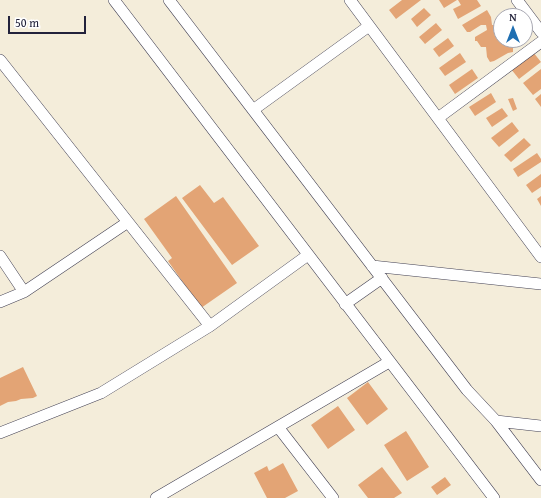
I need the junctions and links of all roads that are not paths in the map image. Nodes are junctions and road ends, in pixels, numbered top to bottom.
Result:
1 (114, 0) edge
2 (169, 0) edge
3 (350, 0) edge
4 (517, 0) edge
5 (369, 26) junction
6 (541, 32) edge
7 (541, 42) edge
8 (0, 60) edge
9 (253, 110) junction
10 (438, 118) junction
11 (128, 222) junction
12 (308, 255) junction
13 (0, 256) edge
14 (541, 257) edge
15 (372, 266) junction
16 (382, 278) junction
17 (541, 284) edge
18 (24, 292) junction
19 (0, 302) edge
20 (346, 304) junction
21 (210, 326) junction
22 (389, 362) junction
23 (496, 421) junction
24 (541, 426) edge
25 (278, 427) junction
26 (0, 433) edge
27 (541, 480) edge
28 (156, 498) edge
29 (333, 498) edge
30 (494, 498) edge

1 - 12 street
2 - 9 street
3 - 5 street
4 - 6 street
5 - 9 street
5 - 10 street
7 - 10 street
8 - 11 street
9 - 15 street
10 - 14 street
11 - 18 street
11 - 21 street
12 - 20 street
12 - 21 street
13 - 18 street
15 - 16 street
15 - 17 street
16 - 20 street
16 - 23 street
18 - 19 street
20 - 22 street
21 - 26 street
22 - 25 street
22 - 30 street
23 - 24 street
23 - 27 street
25 - 28 street
25 - 29 street

